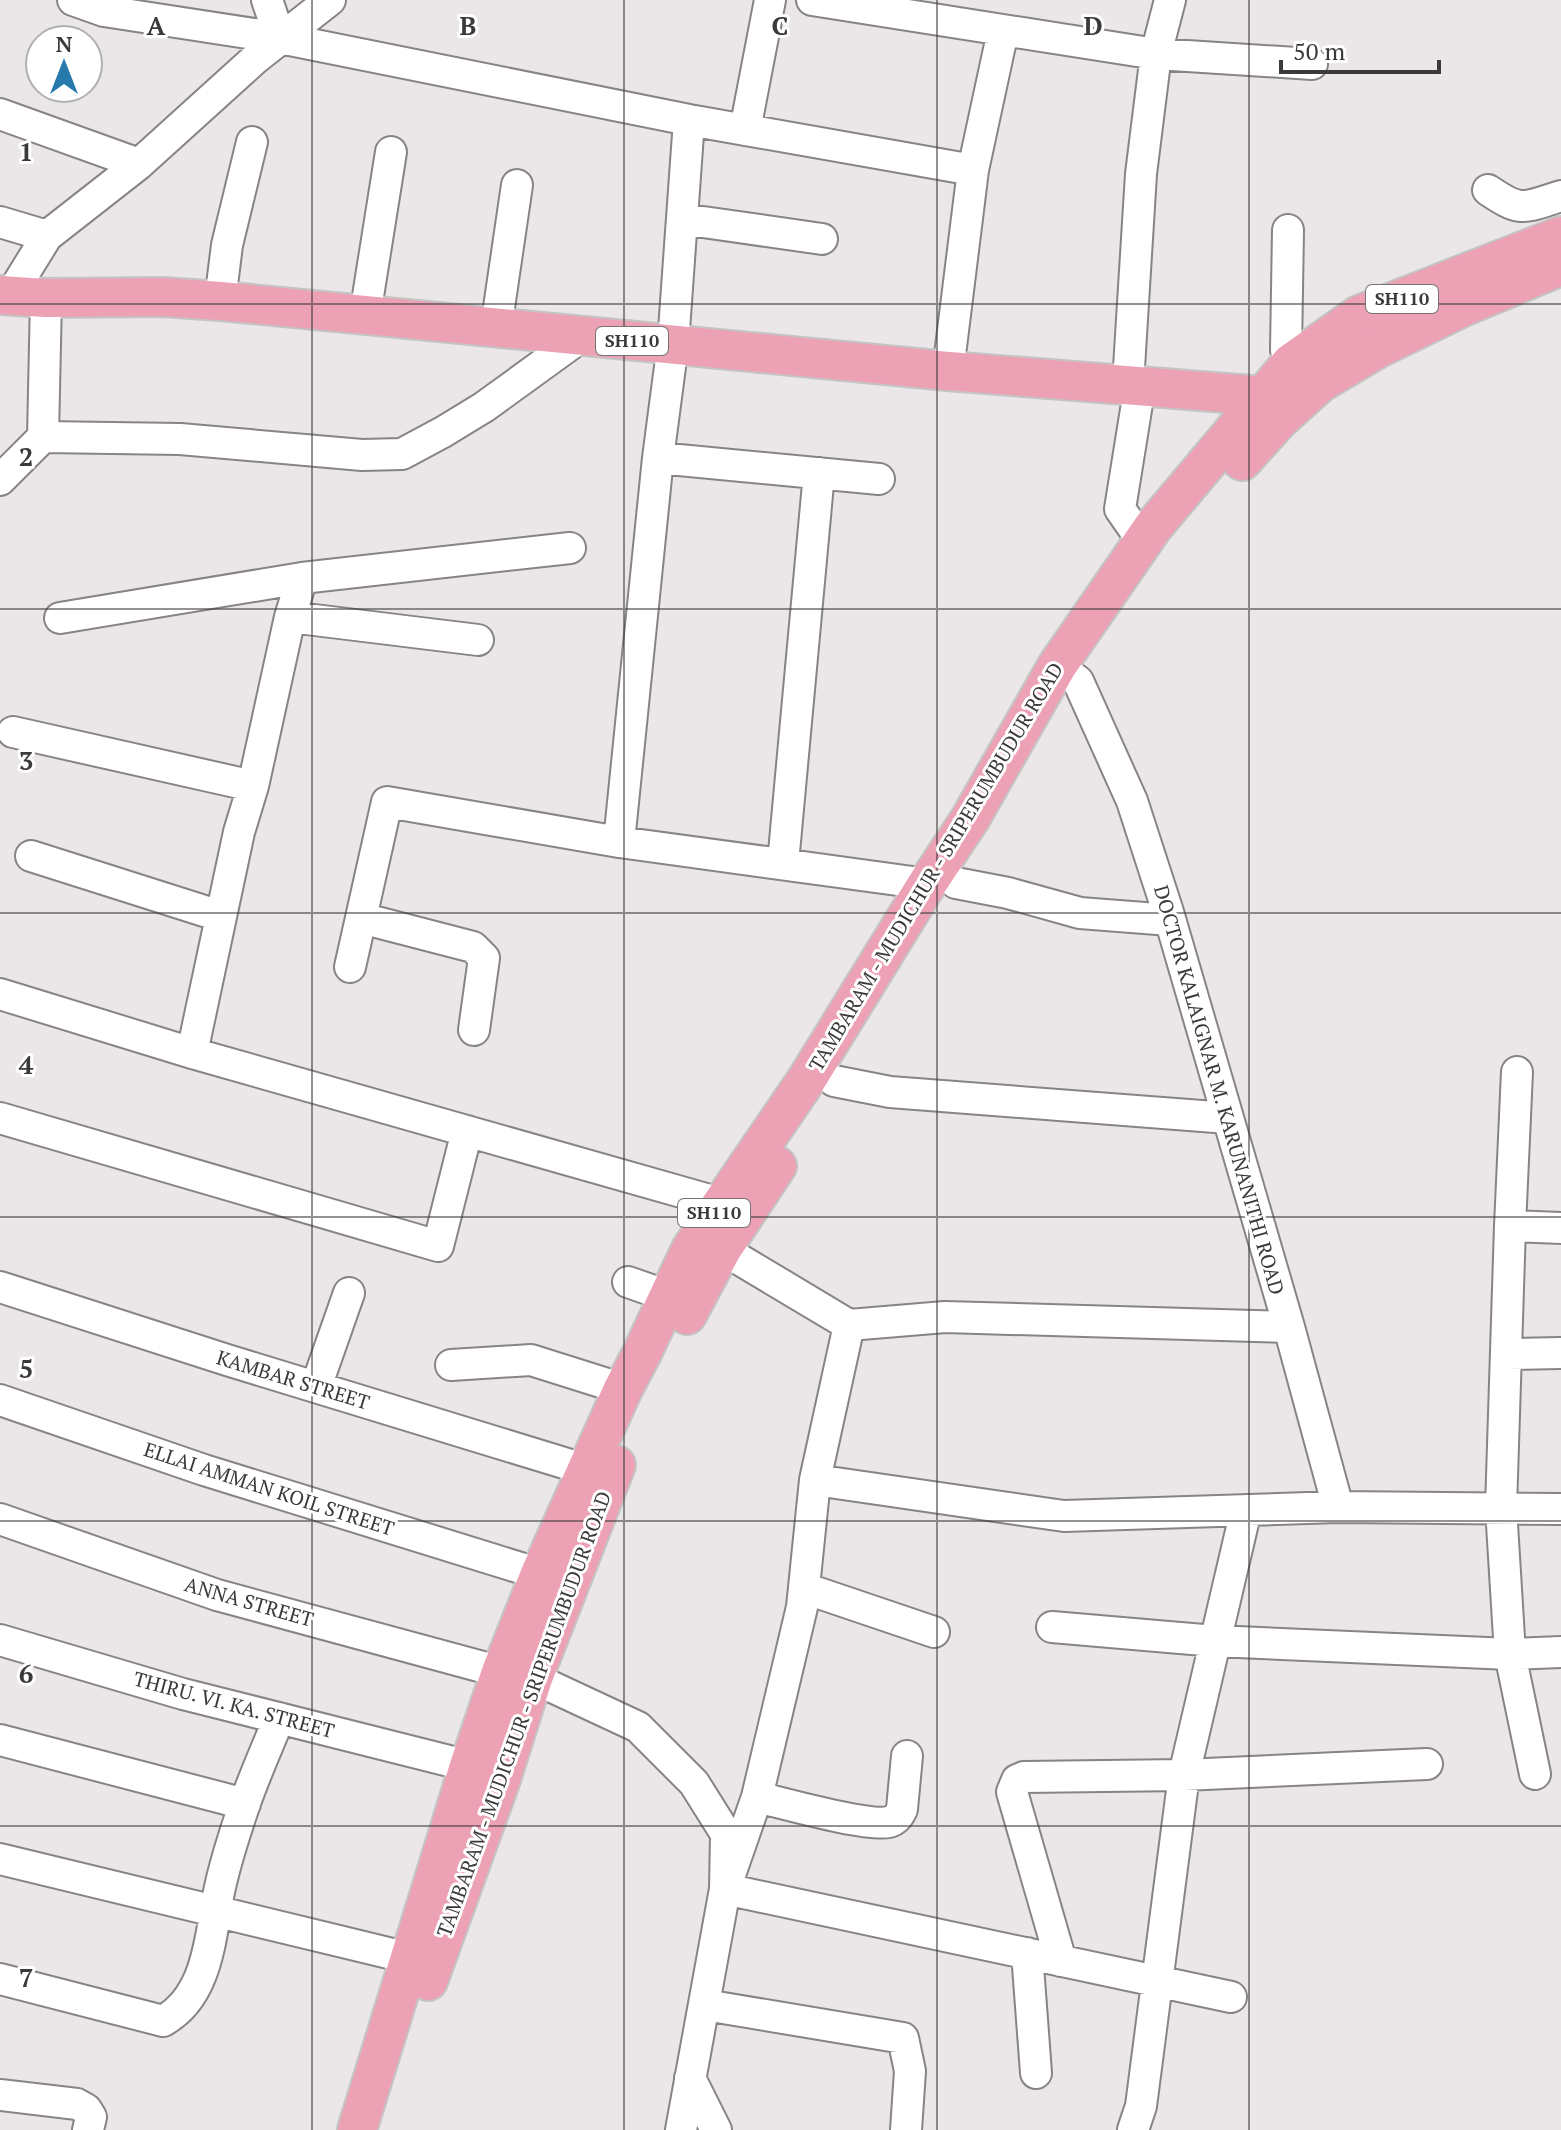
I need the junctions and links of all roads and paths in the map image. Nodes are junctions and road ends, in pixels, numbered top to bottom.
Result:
1 (73, 0) edge
2 (267, 0) edge
3 (330, 0) edge
4 (770, 0) edge
5 (812, 0) edge
6 (1170, 0) edge
7 (1003, 31) junction
8 (280, 38) junction
9 (1156, 54) junction
10 (1312, 64) dead end
11 (0, 114) edge
12 (689, 120) junction
13 (745, 130) junction
14 (252, 142) dead end
15 (391, 152) dead end
16 (139, 164) junction
17 (973, 170) junction
18 (517, 185) dead end
19 (1488, 190) dead end
20 (1561, 196) edge
21 (1520, 208) junction
22 (682, 219) junction
23 (0, 222) edge
24 (1288, 230) dead end
25 (47, 236) junction
26 (822, 239) dead end
27 (1553, 250) edge
28 (19, 296) edge
29 (220, 301) junction
30 (365, 315) junction
31 (496, 328) junction
32 (582, 336) junction
33 (673, 344) junction
34 (1291, 363) junction
35 (948, 371) junction
36 (1134, 385) junction
37 (1271, 409) junction
38 (43, 437) junction
39 (658, 458) junction
40 (819, 473) junction
41 (879, 479) dead end
42 (0, 480) edge
43 (1143, 542) junction
44 (570, 548) dead end
45 (302, 578) junction
46 (290, 617) junction
47 (60, 618) dead end
48 (478, 640) dead end
49 (1067, 673) junction
50 (13, 732) dead end
51 (253, 786) junction
52 (619, 842) junction
53 (31, 856) dead end
54 (783, 863) junction
55 (941, 884) junction
56 (220, 916) junction
57 (361, 918) junction
58 (1170, 920) junction
59 (350, 967) dead end
60 (0, 994) edge
61 (474, 1030) dead end
62 (192, 1053) junction
63 (1517, 1072) dead end
64 (834, 1081) junction
65 (0, 1118) edge
66 (1228, 1118) junction
67 (467, 1131) junction
68 (720, 1203) junction
69 (1510, 1226) junction
70 (1561, 1228) edge
71 (722, 1249) junction
72 (628, 1282) dead end
73 (0, 1287) edge
74 (349, 1293) dead end
75 (668, 1296) junction
76 (849, 1325) junction
77 (1289, 1327) junction
78 (1561, 1353) edge
79 (1506, 1354) junction
80 (451, 1365) dead end
81 (316, 1387) junction
82 (623, 1389) junction
83 (0, 1400) edge
84 (587, 1470) junction
85 (815, 1480) junction
86 (1338, 1507) junction
87 (1501, 1508) junction
88 (1561, 1509) edge
89 (1246, 1510) junction
90 (0, 1519) edge
91 (540, 1574) junction
92 (804, 1588) junction
93 (1052, 1627) dead end
94 (934, 1632) dead end
95 (0, 1640) edge
96 (1215, 1641) junction
97 (1561, 1652) edge
98 (1510, 1654) junction
99 (517, 1675) junction
100 (279, 1718) junction
101 (0, 1740) edge
102 (907, 1756) dead end
103 (1427, 1764) dead end
104 (469, 1766) junction
105 (1535, 1774) dead end
106 (1184, 1775) junction
107 (757, 1797) junction
108 (245, 1804) junction
109 (0, 1859) edge
110 (725, 1889) junction
111 (216, 1910) junction
112 (1027, 1953) junction
113 (409, 1958) junction
114 (1061, 1961) junction
115 (0, 1979) edge
116 (1158, 1981) junction
117 (1231, 1997) dead end
118 (705, 2005) junction
119 (1036, 2073) dead end
120 (690, 2078) junction
121 (0, 2095) edge
122 (88, 2130) edge
123 (357, 2130) edge
124 (384, 2130) edge
125 (681, 2130) edge
126 (716, 2130) edge
127 (906, 2130) edge
128 (1133, 2130) edge

1 - 8 street
2 - 8 street
3 - 8 street
4 - 13 street
5 - 7 street
6 - 9 street
7 - 9 street
7 - 17 street
8 - 12 street
8 - 16 street
9 - 10 street
9 - 36 street
11 - 16 street
12 - 13 street
12 - 22 street
13 - 17 street
14 - 29 street
15 - 30 street
16 - 25 street
17 - 35 street
18 - 31 street
19 - 21 street
20 - 21 street
21 - 27 street
22 - 26 street
22 - 33 street
23 - 25 street
24 - 34 street
25 - 28 street
27 - 34 main road, TAMBARAM - MUDICHUR - SRIPERUMBUDUR ROAD / SH110
27 - 37 main road, TAMBARAM - MUDICHUR - SRIPERUMBUDUR ROAD / SH110
28 - 29 main road, SH110
28 - 38 street
29 - 30 main road, SH110
30 - 31 main road, SH110
31 - 32 main road, SH110
32 - 33 main road, SH110
32 - 38 street
33 - 35 main road, SH110
33 - 39 street
34 - 37 main road, TAMBARAM - MUDICHUR - SRIPERUMBUDUR ROAD / SH110
35 - 36 main road, SH110
36 - 37 main road, SH110
36 - 43 street
37 - 43 main road, TAMBARAM - MUDICHUR - SRIPERUMBUDUR ROAD / SH110
37 - 49 main road, TAMBARAM - MUDICHUR - SRIPERUMBUDUR ROAD / SH110
38 - 42 street
39 - 40 street
39 - 52 street
40 - 41 street
40 - 54 street
43 - 49 main road, TAMBARAM - MUDICHUR - SRIPERUMBUDUR ROAD / SH110
44 - 45 street
45 - 46 street
45 - 47 street
46 - 48 street
46 - 51 street
49 - 55 main road, TAMBARAM - MUDICHUR - SRIPERUMBUDUR ROAD / SH110
49 - 58 street, DOCTOR KALAIGNAR M. KARUNANITHI ROAD
50 - 51 street
51 - 56 street
52 - 54 street
52 - 57 street
53 - 56 street
54 - 55 street
55 - 58 street
55 - 64 main road, TAMBARAM - MUDICHUR - SRIPERUMBUDUR ROAD / SH110
55 - 68 main road, TAMBARAM - MUDICHUR - SRIPERUMBUDUR ROAD / SH110
56 - 62 street
57 - 59 street
57 - 61 street
58 - 66 street, DOCTOR KALAIGNAR M. KARUNANITHI ROAD
60 - 62 street
62 - 67 street
63 - 69 street
64 - 66 street
64 - 71 main road, TAMBARAM - MUDICHUR - SRIPERUMBUDUR ROAD / SH110
65 - 67 street
66 - 77 street, DOCTOR KALAIGNAR M. KARUNANITHI ROAD
67 - 68 street
68 - 75 main road, TAMBARAM - MUDICHUR - SRIPERUMBUDUR ROAD / SH110
69 - 70 street
69 - 79 street
71 - 76 street
71 - 99 main road, TAMBARAM - MUDICHUR - SRIPERUMBUDUR ROAD / SH110
72 - 75 street
73 - 81 street, KAMBAR STREET
74 - 81 street
75 - 82 main road, TAMBARAM - MUDICHUR - SRIPERUMBUDUR ROAD / SH110
76 - 77 street
76 - 85 street
77 - 86 street, DOCTOR KALAIGNAR M. KARUNANITHI ROAD
78 - 79 street
79 - 87 street
80 - 82 street
81 - 84 street, KAMBAR STREET
82 - 84 main road, TAMBARAM - MUDICHUR - SRIPERUMBUDUR ROAD / SH110
83 - 91 street, ELLAI AMMAN KOIL STREET
84 - 91 main road, TAMBARAM - MUDICHUR - SRIPERUMBUDUR ROAD / SH110
85 - 89 street
85 - 92 street
86 - 87 street
86 - 89 street
87 - 88 street
87 - 98 street
89 - 96 street
90 - 99 street, ANNA STREET
91 - 99 main road, TAMBARAM - MUDICHUR - SRIPERUMBUDUR ROAD / SH110
92 - 94 street
92 - 107 street
93 - 96 street
95 - 100 street, THIRU. VI. KA. STREET
96 - 98 street
96 - 106 street
97 - 98 street
98 - 105 street
99 - 104 main road, TAMBARAM - MUDICHUR - SRIPERUMBUDUR ROAD / SH110
99 - 110 street, ANNA STREET
99 - 124 main road, TAMBARAM - MUDICHUR - SRIPERUMBUDUR ROAD / SH110
100 - 104 street, THIRU. VI. KA. STREET
100 - 108 street
101 - 108 street
102 - 107 street
103 - 106 street
104 - 113 main road, TAMBARAM - MUDICHUR - SRIPERUMBUDUR ROAD / SH110
106 - 114 street
106 - 116 street
107 - 110 street
108 - 111 street
109 - 111 street
110 - 112 street
110 - 118 street
111 - 113 street
111 - 115 street
112 - 114 street
112 - 119 street
113 - 123 main road, TAMBARAM - MUDICHUR - SRIPERUMBUDUR ROAD / SH110
114 - 116 street
116 - 117 street
116 - 128 street
118 - 120 street
118 - 127 street
120 - 125 street
120 - 126 street
121 - 122 street

